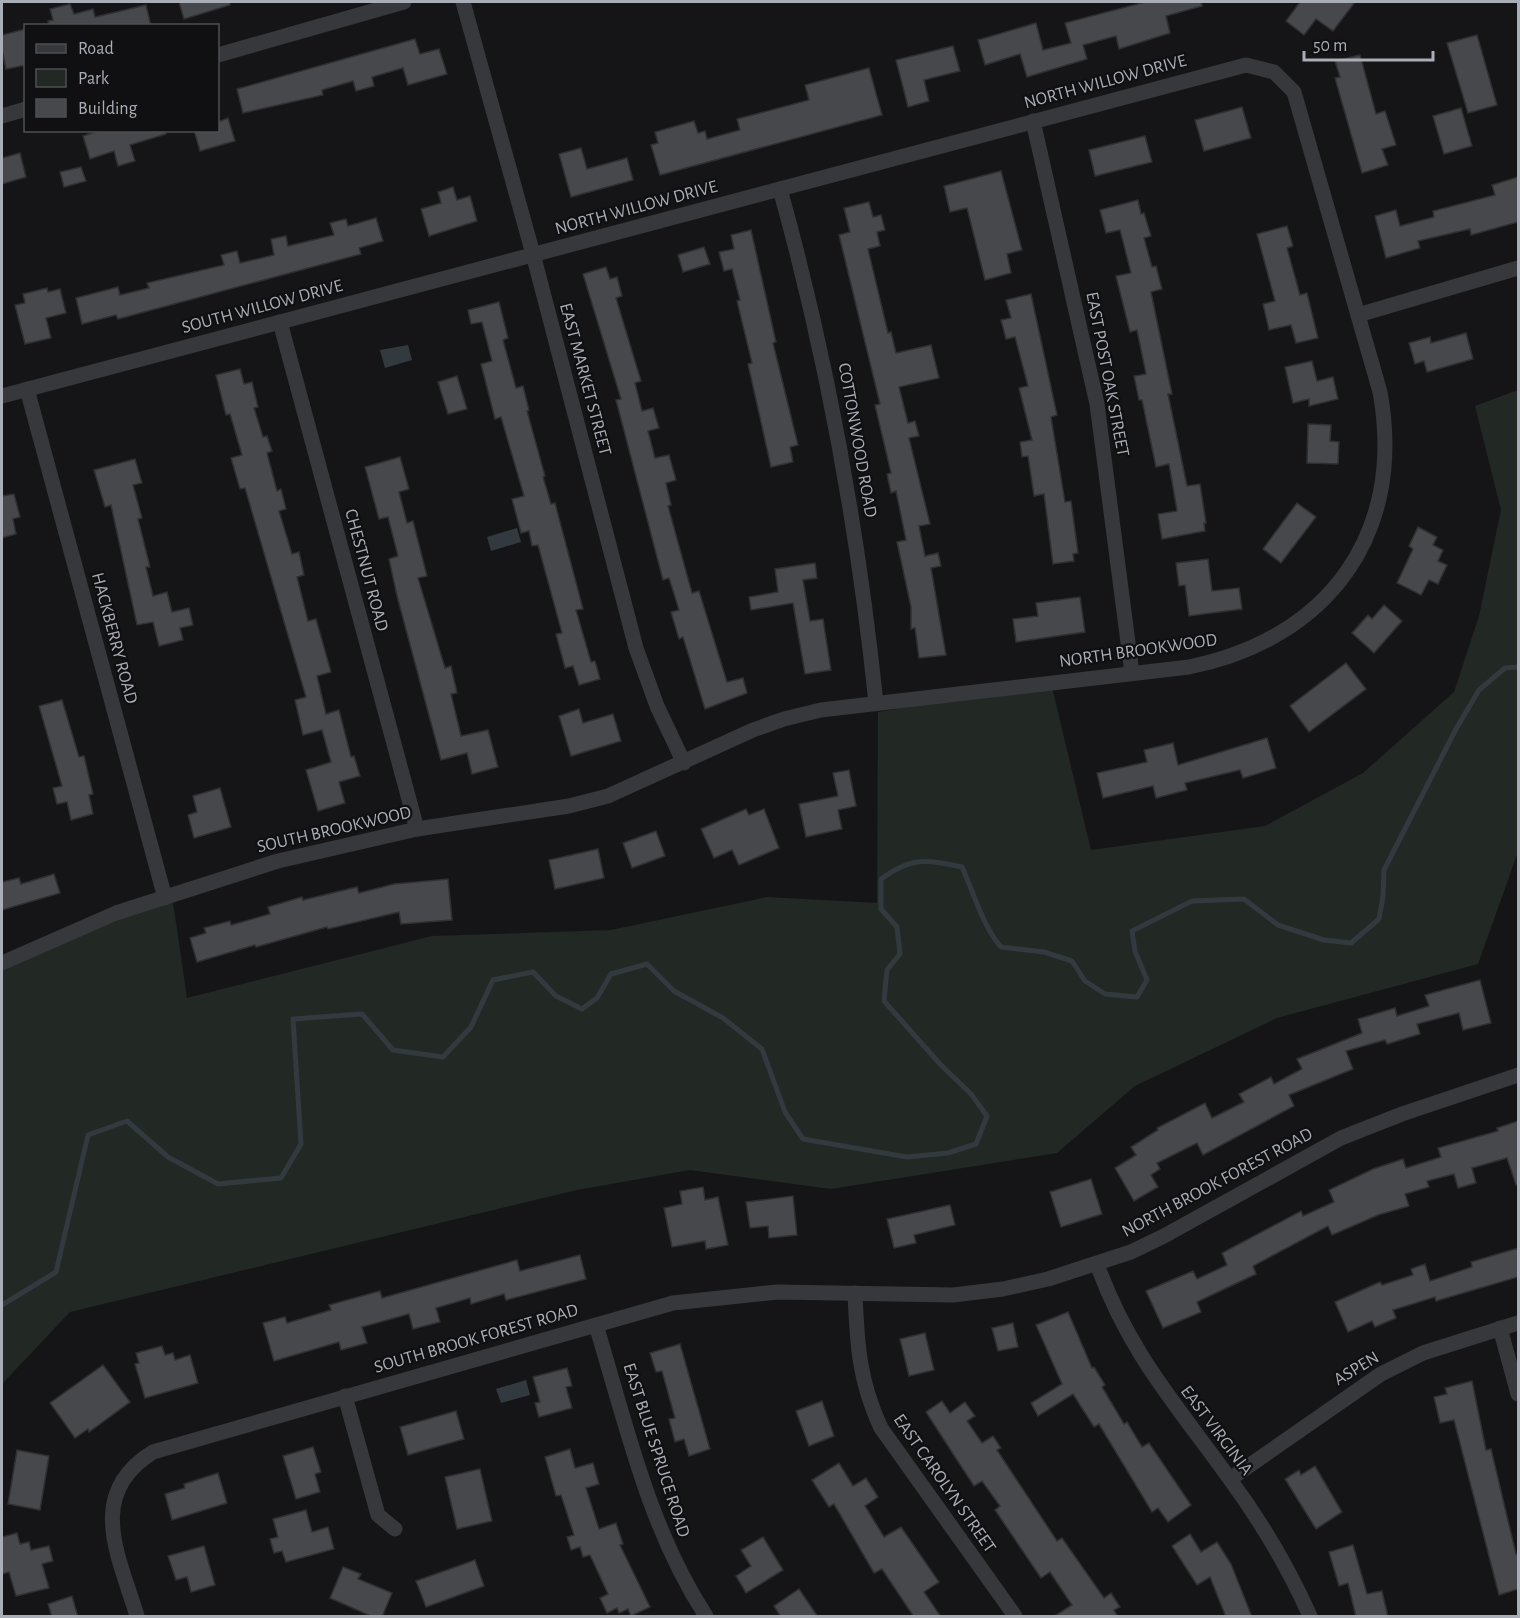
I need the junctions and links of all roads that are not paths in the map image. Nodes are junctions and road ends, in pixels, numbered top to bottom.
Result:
1 (404, 2) edge
2 (464, 2) edge
3 (219, 55) edge
4 (24, 110) edge
5 (2, 116) edge
6 (1033, 121) junction
7 (780, 189) junction
8 (533, 254) junction
9 (1518, 268) edge
10 (1358, 315) junction
11 (280, 322) junction
12 (27, 389) junction
13 (2, 396) edge
14 (1132, 673) junction
15 (876, 704) junction
16 (684, 763) junction
17 (417, 829) junction
18 (165, 898) junction
19 (2, 963) edge
20 (1518, 1075) edge
21 (1096, 1264) junction
22 (855, 1293) junction
23 (1518, 1323) edge
24 (596, 1325) junction
25 (1500, 1328) junction
26 (1518, 1394) edge
27 (345, 1396) junction
28 (1230, 1479) junction
29 (395, 1529) dead end
30 (136, 1617) edge
31 (706, 1617) edge
32 (1015, 1617) edge
33 (1310, 1617) edge

1 - 3 street
2 - 8 street, EAST MARKET STREET
4 - 5 street
6 - 7 street, NORTH WILLOW DRIVE
6 - 10 street, NORTH WILLOW DRIVE
6 - 14 street, EAST POST OAK STREET
7 - 8 street, NORTH WILLOW DRIVE
7 - 15 street, COTTONWOOD ROAD
8 - 11 street, SOUTH WILLOW DRIVE
8 - 16 street, EAST MARKET STREET
9 - 10 street
10 - 14 street, NORTH BROOKWOOD
11 - 12 street, SOUTH WILLOW DRIVE
11 - 17 street, CHESTNUT ROAD
12 - 13 street, SOUTH WILLOW DRIVE
12 - 18 street, HACKBERRY ROAD
14 - 15 street, NORTH BROOKWOOD
15 - 16 street, NORTH BROOKWOOD
16 - 17 street, SOUTH BROOKWOOD
17 - 18 street, SOUTH BROOKWOOD
18 - 19 street, SOUTH BROOKWOOD
20 - 21 street, NORTH BROOK FOREST ROAD
21 - 22 street, NORTH BROOK FOREST ROAD
21 - 28 street, EAST VIRGINIA
22 - 24 street, SOUTH BROOK FOREST ROAD
22 - 32 street, EAST CAROLYN STREET
23 - 25 street, ASPEN
24 - 27 street, SOUTH BROOK FOREST ROAD
24 - 31 street, EAST BLUE SPRUCE ROAD
25 - 26 street
25 - 28 street, ASPEN
27 - 29 street
27 - 30 street, SOUTH BROOK FOREST ROAD
28 - 33 street, EAST VIRGINIA

